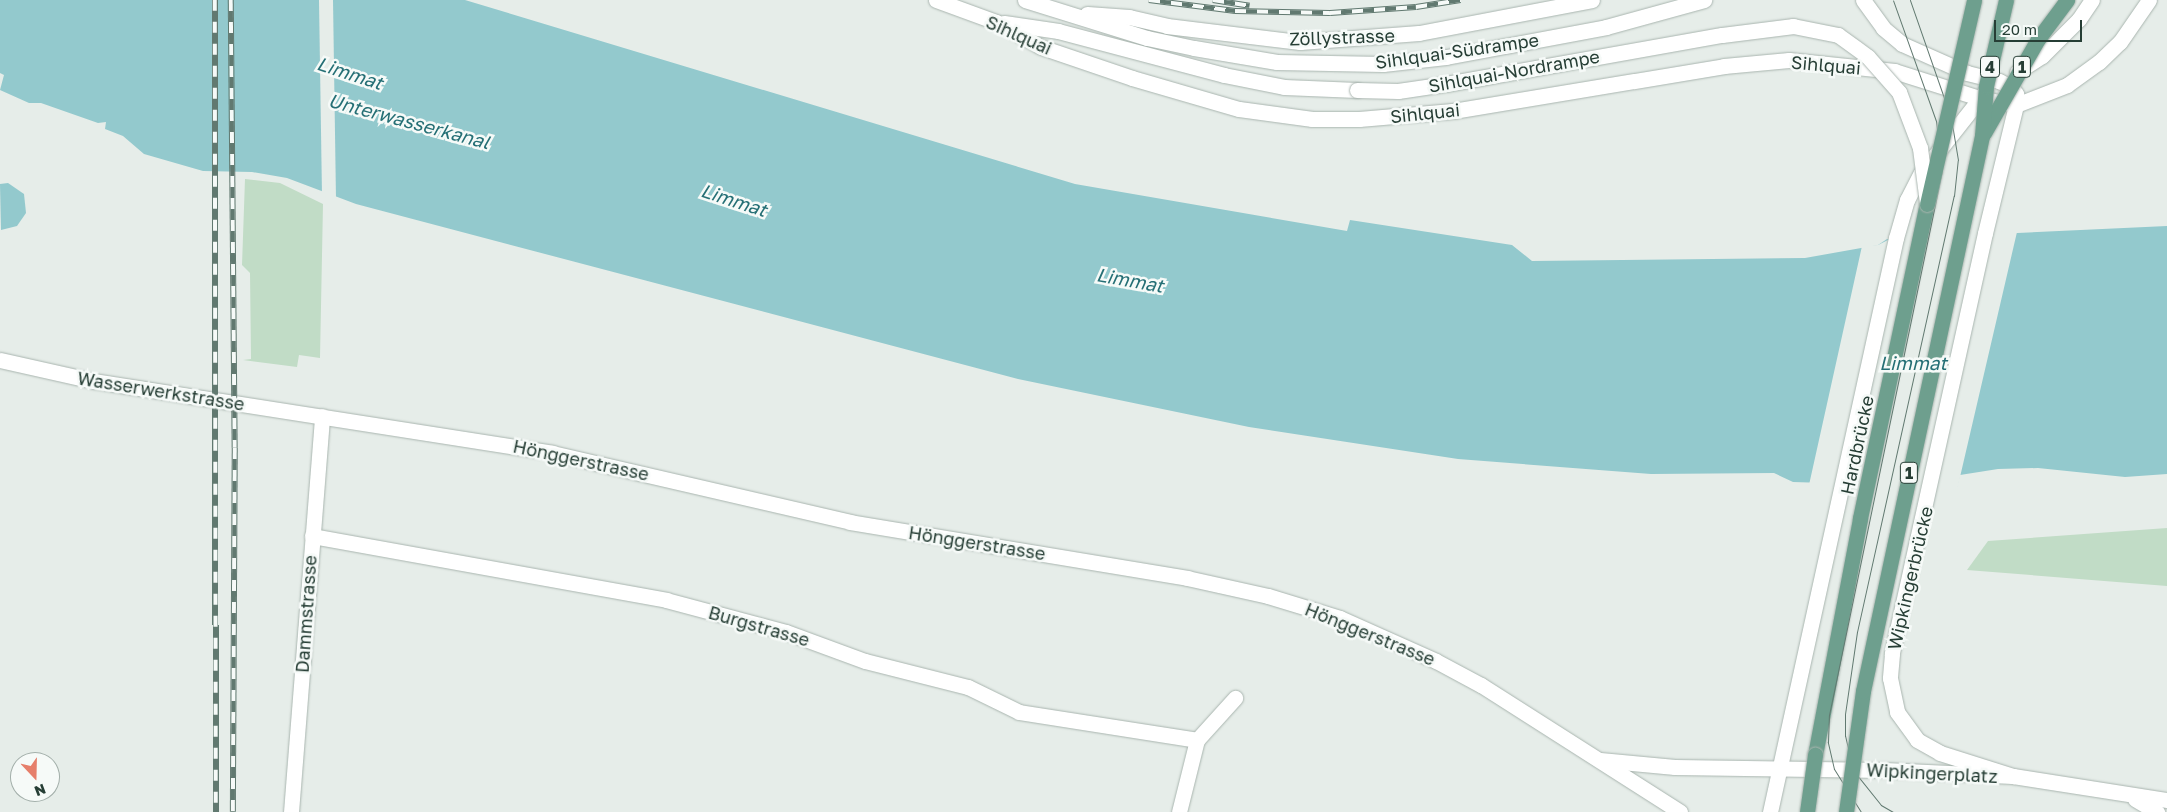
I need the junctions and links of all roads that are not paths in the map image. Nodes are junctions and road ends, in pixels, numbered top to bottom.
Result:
1 (936, 0) edge
2 (1025, 0) edge
3 (1592, 0) edge
4 (1704, 0) edge
5 (1863, 0) edge
6 (1974, 0) edge
7 (2006, 0) edge
8 (2067, 0) edge
9 (2092, 0) edge
10 (2149, 0) edge
11 (1064, 6) edge
12 (996, 22) junction
13 (1999, 81) junction
14 (1979, 98) junction
15 (2016, 105) junction
16 (1982, 136) junction
17 (1927, 204) junction
18 (0, 360) edge
19 (322, 416) junction
20 (312, 536) junction
21 (1235, 698) dead end
22 (1197, 740) junction
23 (1599, 760) junction
24 (1778, 769) junction
25 (2013, 776) junction
26 (2128, 795) junction
27 (2167, 800) edge
28 (292, 812) edge
29 (1179, 812) edge
30 (1680, 812) edge
31 (1770, 812) edge
32 (1808, 812) edge
33 (1846, 812) edge
34 (2140, 812) edge
35 (2157, 812) edge

1 - 12 street, Sihlquai
2 - 11 street, Sihlquai
3 - 11 street, Zöllystrasse
4 - 11 street, Sihlquai-Südrampe
5 - 13 street
6 - 17 main road, Hardbrücke / 1, bridge
7 - 16 main road, 4, bridge
8 - 16 main road, 1, bridge
9 - 13 street
10 - 15 street
12 - 14 street, Sihlquai
12 - 17 street, Sihlquai-Nordrampe, bridge
13 - 14 street
13 - 15 street
14 - 15 street, Sihlquai
14 - 24 street
15 - 25 street, Wipkingerbrücke
16 - 33 main road, 1, bridge
17 - 32 main road, Hardbrücke / 1, bridge
18 - 19 street, Wasserwerkstrasse
19 - 20 street, Dammstrasse
19 - 23 street, Hönggerstrasse
20 - 22 street, Burgstrasse
20 - 28 street, Dammstrasse
21 - 22 street
22 - 29 street
23 - 24 street, Hönggerstrasse
23 - 30 street, Hönggerstrasse
24 - 25 street, Wipkingerplatz
24 - 31 street
25 - 26 street, Wipkingerplatz
26 - 27 street, Wipkingerplatz
26 - 34 street
26 - 35 street, Wipkingerplatz

